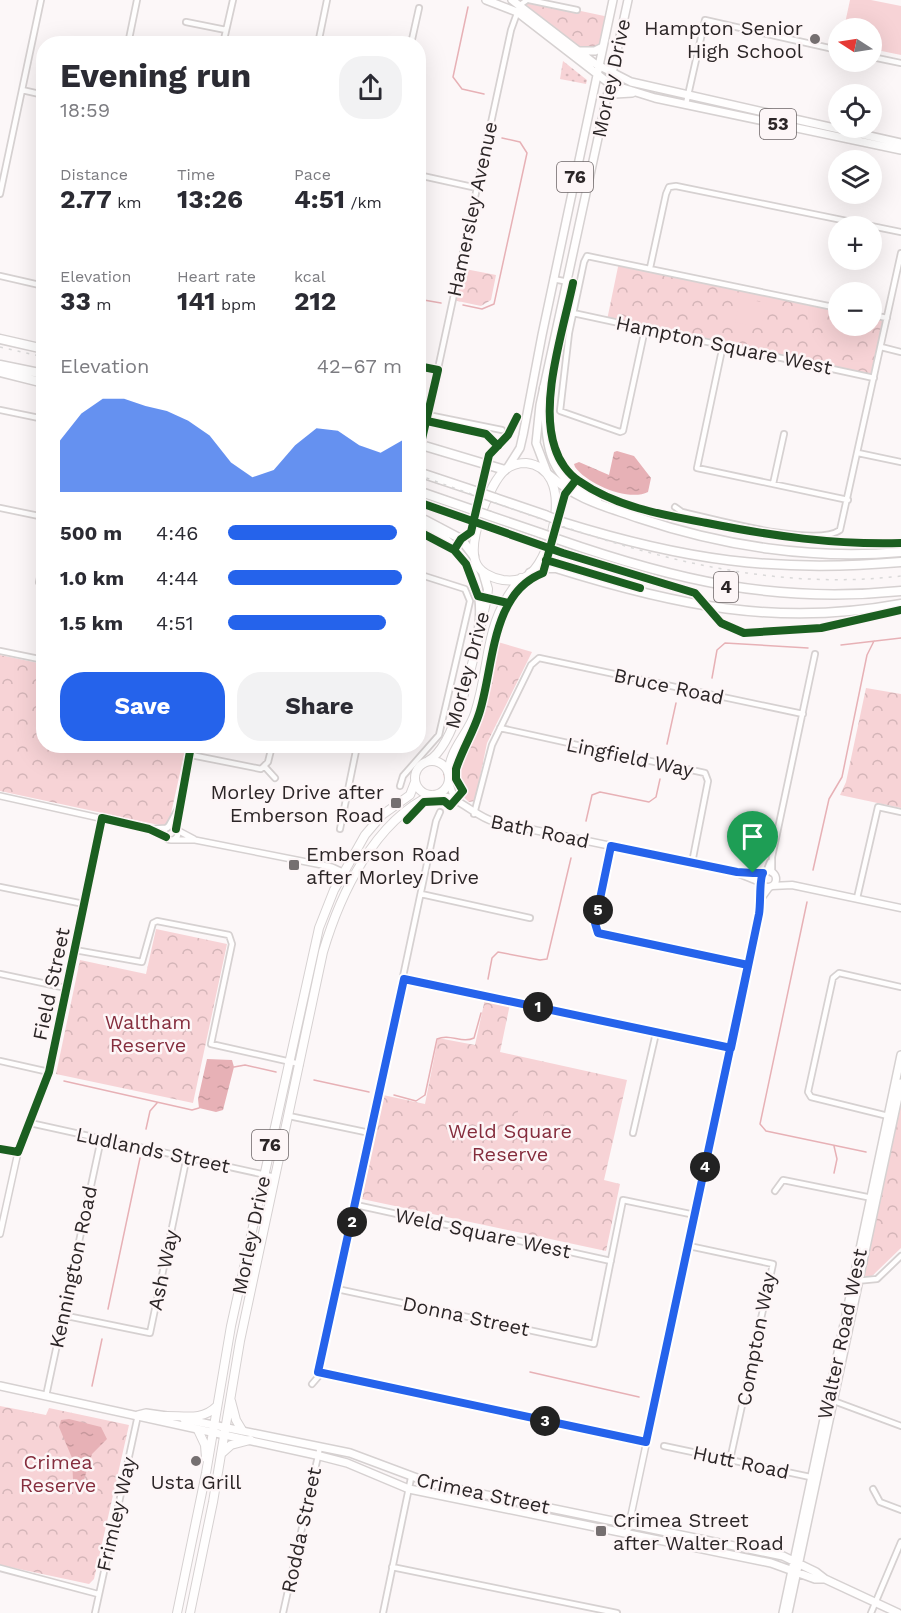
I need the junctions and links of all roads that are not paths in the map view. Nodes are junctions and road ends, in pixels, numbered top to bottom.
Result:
1 (41, 0) edge
2 (137, 0) edge
3 (233, 0) edge
4 (327, 0) edge
5 (486, 0) edge
6 (512, 0) edge
7 (612, 0) edge
8 (628, 0) edge
9 (523, 4) edge
10 (419, 8) dead end
11 (577, 10) dead end
12 (186, 22) dead end
13 (226, 30) junction
14 (130, 36) edge
15 (225, 36) edge
16 (320, 36) edge
17 (413, 36) edge
18 (603, 47) junction
19 (828, 48) edge
20 (578, 51) junction
21 (882, 59) edge
22 (901, 63) edge
23 (599, 66) junction
24 (612, 73) junction
25 (597, 76) junction
26 (610, 84) junction
27 (22, 90) junction
28 (36, 93) edge
29 (644, 94) junction
30 (607, 98) junction
31 (687, 101) junction
32 (901, 143) edge
33 (901, 150) edge
34 (426, 177) edge
35 (477, 188) junction
36 (0, 194) edge
37 (901, 232) edge
38 (901, 253) edge
39 (650, 268) junction
40 (0, 276) edge
41 (553, 279) junction
42 (569, 282) junction
43 (36, 284) edge
44 (579, 284) junction
45 (828, 306) edge
46 (573, 313) junction
47 (882, 317) edge
48 (887, 318) junction
49 (645, 328) junction
50 (0, 339) edge
51 (723, 345) junction
52 (36, 347) edge
53 (881, 348) junction
54 (901, 352) edge
55 (0, 365) edge
56 (426, 368) edge
57 (438, 370) junction
58 (0, 372) edge
59 (36, 372) edge
60 (874, 378) junction
61 (36, 381) edge
62 (544, 388) junction
63 (0, 410) edge
64 (36, 417) edge
65 (502, 430) dead end
66 (784, 434) dead end
67 (426, 446) edge
68 (858, 453) junction
69 (901, 462) edge
70 (506, 469) junction
71 (548, 473) junction
72 (426, 475) edge
73 (773, 484) junction
74 (426, 494) edge
75 (848, 500) junction
76 (675, 507) dead end
77 (0, 508) edge
78 (622, 512) junction
79 (36, 515) edge
80 (426, 522) edge
81 (426, 524) edge
82 (901, 552) edge
83 (474, 556) junction
84 (901, 562) edge
85 (483, 572) junction
86 (530, 573) junction
87 (426, 577) edge
88 (521, 578) junction
89 (901, 591) edge
90 (901, 604) edge
91 (479, 629) junction
92 (0, 651) edge
93 (815, 654) dead end
94 (36, 658) edge
95 (803, 714) junction
96 (500, 728) junction
97 (426, 751) edge
98 (270, 753) edge
99 (356, 753) edge
100 (424, 753) edge
101 (191, 755) joint
102 (428, 761) junction
103 (265, 767) junction
104 (274, 778) dead end
105 (449, 779) junction
106 (415, 782) junction
107 (400, 786) dead end
108 (434, 795) junction
109 (0, 796) edge
110 (454, 798) junction
111 (178, 809) junction
112 (440, 812) dead end
113 (901, 812) edge
114 (474, 814) junction
115 (102, 818) junction
116 (167, 828) junction
117 (149, 829) junction
118 (177, 829) junction
119 (340, 829) dead end
120 (166, 837) junction
121 (173, 840) junction
122 (195, 840) junction
123 (611, 846) junction
124 (692, 863) junction
125 (737, 872) junction
126 (769, 873) junction
127 (343, 874) junction
128 (352, 879) junction
129 (761, 883) junction
130 (792, 885) junction
131 (771, 886) junction
132 (0, 887) edge
133 (421, 894) junction
134 (762, 898) junction
135 (857, 898) junction
136 (84, 904) junction
137 (901, 908) edge
138 (530, 918) dead end
139 (75, 950) junction
140 (748, 965) junction
141 (0, 974) edge
142 (404, 979) junction
143 (901, 987) edge
144 (66, 988) junction
145 (656, 1033) junction
146 (731, 1048) junction
147 (901, 1055) edge
148 (0, 1061) edge
149 (288, 1062) junction
150 (300, 1064) junction
151 (49, 1072) junction
152 (901, 1083) edge
153 (289, 1116) junction
154 (891, 1117) junction
155 (30, 1123) junction
156 (370, 1133) junction
157 (633, 1133) dead end
158 (101, 1139) junction
159 (0, 1149) edge
160 (18, 1152) junction
161 (187, 1156) junction
162 (264, 1174) junction
163 (275, 1177) junction
164 (775, 1191) dead end
165 (874, 1198) junction
166 (356, 1205) junction
167 (695, 1215) junction
168 (0, 1234) edge
169 (689, 1246) junction
170 (901, 1256) edge
171 (610, 1261) junction
172 (857, 1281) junction
173 (337, 1289) junction
174 (62, 1315) junction
175 (318, 1372) junction
176 (312, 1383) dead end
177 (0, 1386) edge
178 (46, 1396) junction
179 (231, 1396) junction
180 (831, 1400) junction
181 (217, 1406) junction
182 (138, 1415) junction
183 (163, 1416) junction
184 (901, 1426) edge
185 (214, 1429) junction
186 (198, 1430) junction
187 (242, 1430) junction
188 (225, 1431) junction
189 (250, 1440) junction
190 (646, 1442) junction
191 (664, 1446) dead end
192 (320, 1447) junction
193 (222, 1454) junction
194 (316, 1455) junction
195 (730, 1460) junction
196 (207, 1471) junction
197 (411, 1478) junction
198 (814, 1478) junction
199 (409, 1489) junction
200 (873, 1489) dead end
201 (901, 1510) edge
202 (629, 1524) junction
203 (627, 1534) junction
204 (901, 1542) edge
205 (795, 1566) junction
206 (392, 1567) junction
207 (0, 1568) edge
208 (98, 1594) junction
209 (876, 1603) junction
210 (589, 1610) edge
211 (95, 1613) edge
212 (177, 1613) edge
213 (190, 1613) edge
214 (283, 1613) edge
215 (382, 1613) edge
216 (617, 1613) edge
217 (783, 1613) edge
218 (788, 1613) edge
219 (871, 1613) edge
220 (898, 1613) edge

1 - 27 street
2 - 14 street
3 - 13 street
4 - 16 street
5 - 9 main road, 53
6 - 9 main road, 53
7 - 18 main road, Morley Drive / 76
8 - 24 main road, Morley Drive / 76
9 - 11 street
9 - 20 main road, 53
9 - 25 main road, 53
9 - 35 street, Hamersley Avenue
10 - 17 street
12 - 13 street
13 - 15 street
18 - 20 main road
18 - 23 main road, Morley Drive / 76
19 - 31 street
20 - 23 main road, 53
21 - 22 street
23 - 24 main road, 53
23 - 25 main road, Morley Drive / 76
24 - 26 main road, Morley Drive / 76
24 - 31 main road, 53
25 - 26 main road, 53
25 - 41 main road, Morley Drive / 76
26 - 29 main road, 53
26 - 30 main road, Morley Drive / 76
27 - 28 street
27 - 36 street
29 - 30 main road
29 - 31 main road, 53
30 - 42 main road, Morley Drive / 76
31 - 32 main road, 53
31 - 33 main road, 53
34 - 35 street
35 - 57 street, Hamersley Avenue
37 - 39 street
38 - 48 street
39 - 44 street
39 - 45 street
40 - 43 street
41 - 42 street
41 - 70 main road, Morley Drive / 76
42 - 44 street
42 - 62 main road, Morley Drive / 76
44 - 46 street
46 - 49 street, Hampton Square West
46 - 49 street
47 - 48 street
48 - 53 street
49 - 51 street, Hampton Square West
50 - 52 highway
51 - 60 street, Hampton Square West
51 - 73 street
53 - 54 street
53 - 60 street
55 - 59 highway
56 - 57 street
57 - 65 street, Hamersley Avenue
58 - 61 highway
60 - 68 street
62 - 71 main road, Morley Drive / 76
62 - 78 highway
63 - 64 street
66 - 73 street
67 - 70 highway
68 - 69 street
68 - 75 street
70 - 71 highway
70 - 83 highway, 76
71 - 78 highway
71 - 86 highway, 76
72 - 84 highway, 4, bridge
73 - 75 street
74 - 89 highway, 4, bridge
75 - 76 street
77 - 79 street
78 - 82 highway
80 - 83 highway
81 - 91 highway
83 - 85 highway
85 - 88 highway
85 - 91 highway, Morley Drive
86 - 88 highway
86 - 90 highway
87 - 97 street
88 - 105 highway, Morley Drive
91 - 102 highway, Morley Drive
92 - 94 street
93 - 95 street
95 - 96 street, Bruce Road
95 - 126 street
96 - 114 street
96 - 124 street, Lingfield Way
98 - 103 street
99 - 119 street
100 - 107 street
101 - 103 street
101 - 111 street
102 - 105 highway
102 - 106 highway
103 - 104 street
105 - 108 highway
105 - 110 main road
106 - 108 highway
106 - 127 highway, Morley Drive / 76
108 - 110 main road, Bath Road
108 - 128 highway, Morley Drive / 76
109 - 115 street
110 - 114 main road, Bath Road
111 - 116 street
111 - 118 street
112 - 133 street
113 - 135 street
114 - 123 main road, Bath Road
115 - 117 street
115 - 136 street, Field Street
116 - 117 street
116 - 118 street
116 - 120 street
117 - 120 street
118 - 121 street
118 - 122 street
120 - 121 street
121 - 122 street
122 - 127 street
123 - 124 main road, Bath Road
123 - 140 street
124 - 125 main road, Bath Road
125 - 126 main road, Bath Road
125 - 129 main road, Bath Road
126 - 129 main road
126 - 130 main road, Bath Road
126 - 131 main road
127 - 128 street
127 - 149 highway, Morley Drive / 76
128 - 150 highway, Morley Drive / 76
129 - 131 main road, Bath Road
129 - 134 street
130 - 131 main road, Bath Road
130 - 135 main road, Bath Road
131 - 134 street
132 - 136 street
133 - 138 street
133 - 142 street
134 - 140 street
135 - 137 main road, Bath Road
136 - 139 street, Field Street
139 - 144 street, Field Street
139 - 149 street
140 - 146 street
141 - 144 street
142 - 145 street
142 - 156 street
143 - 154 street
144 - 151 street, Field Street
145 - 146 street
145 - 157 street
146 - 167 street
147 - 154 main road, Walter Road West
148 - 151 street
149 - 150 street
149 - 162 highway, Morley Drive / 76
150 - 153 highway, Morley Drive / 76
151 - 155 street, Field Street
152 - 154 main road, Walter Road West
153 - 156 street
153 - 163 highway, Morley Drive / 76
154 - 165 main road, Walter Road West
155 - 158 street, Ludlands Street
155 - 160 street, Field Street
156 - 166 street
158 - 161 street, Ludlands Street
158 - 174 street, Kennington Road
159 - 160 street
160 - 168 street, Field Street
161 - 162 street, Ludlands Street
161 - 174 street, Ash Way
162 - 163 street, Ludlands Street
162 - 181 highway, Morley Drive / 76
163 - 179 highway, Morley Drive / 76
164 - 165 street
165 - 172 main road, Walter Road West
166 - 171 street, Weld Square West
166 - 173 street
167 - 169 street
167 - 171 street
169 - 190 street
169 - 195 street, Compton Way
170 - 172 street
171 - 173 street, Donna Street
172 - 180 main road, Walter Road West
173 - 175 street
174 - 178 street, Kennington Road
175 - 176 street
175 - 190 street
177 - 178 main road, Crimea Street
178 - 182 main road, Crimea Street
179 - 187 highway
179 - 188 highway, Morley Drive / 76
180 - 184 street
180 - 198 main road, Walter Road West
181 - 183 highway
181 - 185 highway, Morley Drive / 76
182 - 183 main road, Crimea Street
182 - 186 main road, Crimea Street
182 - 208 street, Frimley Way
183 - 185 main road, Crimea Street
185 - 186 main road, Crimea Street
185 - 188 main road, Crimea Street
185 - 196 highway, Morley Drive / 76
186 - 196 highway
187 - 188 main road, Crimea Street
187 - 192 main road, Crimea Street
188 - 189 main road, Crimea Street
188 - 193 highway, Morley Drive / 76
189 - 193 highway
189 - 194 main road, Crimea Street
190 - 202 street
191 - 195 street, Hutt Road
192 - 194 street, Rodda Street
192 - 197 main road, Crimea Street
193 - 213 highway, Morley Drive / 76
194 - 199 main road, Crimea Street
194 - 214 street, Rodda Street
195 - 198 street, Hutt Road
196 - 212 highway, Morley Drive / 76
197 - 199 street
197 - 202 main road, Crimea Street
198 - 205 main road, Walter Road West
199 - 203 main road, Crimea Street
199 - 206 street
200 - 201 street
202 - 203 street
202 - 205 main road, Crimea Street
203 - 205 main road, Crimea Street
204 - 209 street
205 - 209 main road, Crimea Street
205 - 217 main road, Walter Road West
205 - 218 main road, Walter Road West
206 - 210 street
206 - 215 street
207 - 208 street
208 - 211 street, Frimley Way
209 - 219 street
209 - 220 main road, Crimea Street
210 - 216 street

